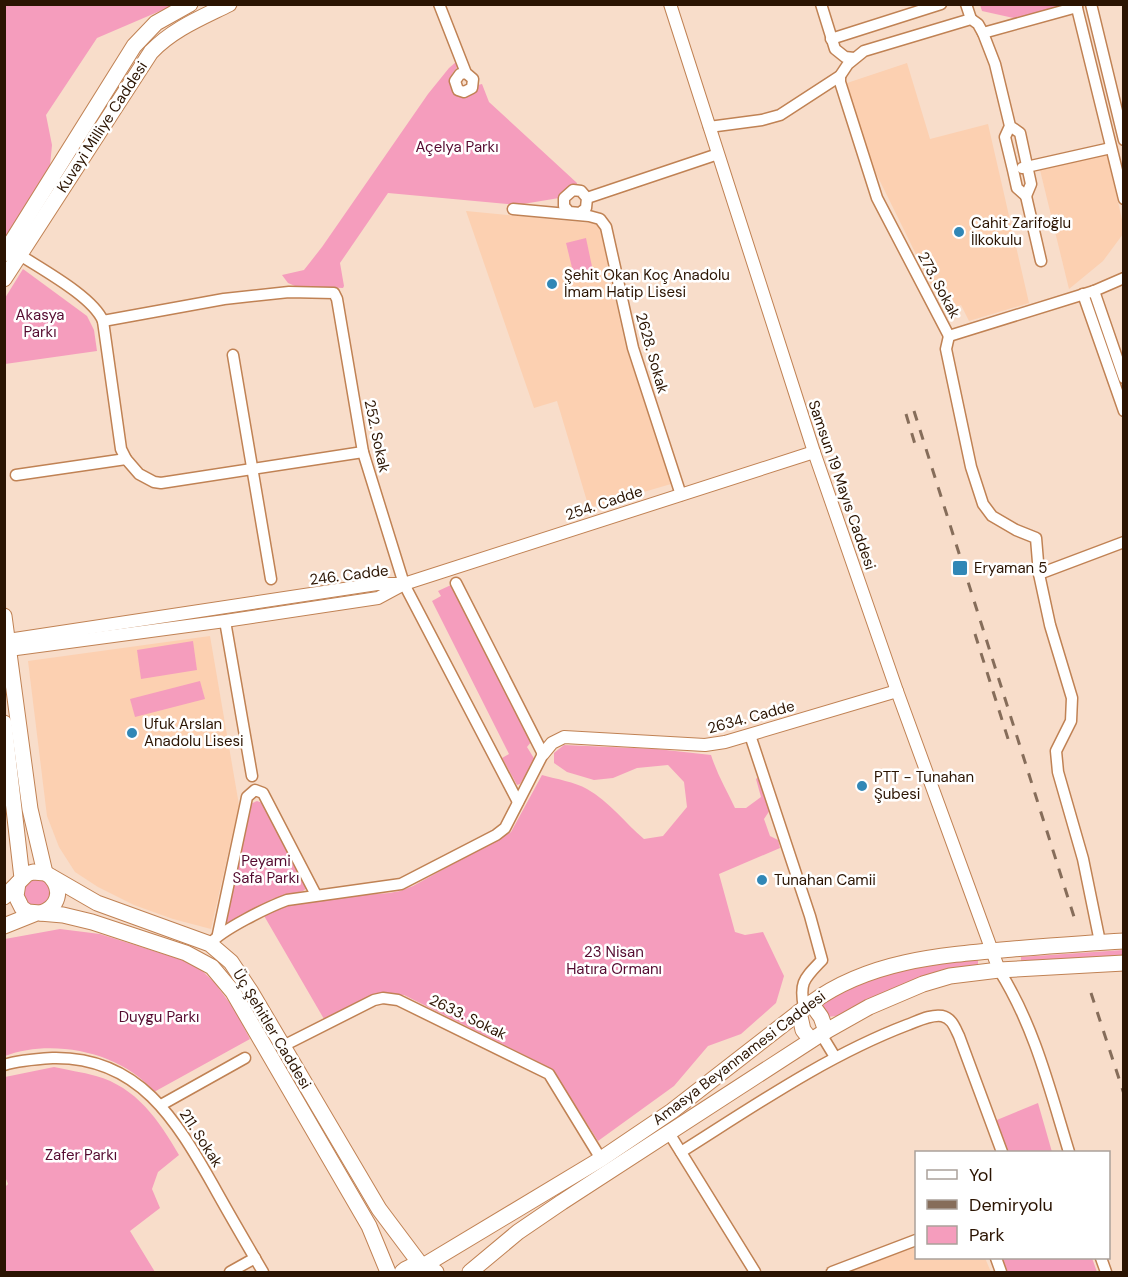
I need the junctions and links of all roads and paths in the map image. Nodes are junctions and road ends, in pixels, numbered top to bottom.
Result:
1 (190, 4) edge
2 (229, 4) edge
3 (439, 4) edge
4 (670, 4) edge
5 (940, 4) edge
6 (966, 4) edge
7 (1091, 4) edge
8 (1077, 6) edge
9 (825, 7) edge
10 (971, 19) junction
11 (983, 33) junction
12 (831, 39) junction
13 (854, 58) junction
14 (466, 73) dead end
15 (840, 76) junction
16 (1010, 126) junction
17 (709, 127) junction
18 (87, 136) junction
19 (1124, 140) edge
20 (1111, 148) junction
21 (718, 154) junction
22 (1027, 167) junction
23 (1013, 170) junction
24 (1026, 196) junction
25 (587, 198) junction
26 (1124, 199) edge
27 (513, 209) dead end
28 (572, 214) junction
29 (4, 254) edge
30 (20, 255) junction
31 (1041, 261) dead end
32 (1124, 278) edge
33 (4, 279) edge
34 (1088, 292) junction
35 (103, 321) junction
36 (949, 336) junction
37 (233, 355) dead end
38 (1120, 374) edge
39 (1124, 411) edge
40 (363, 452) junction
41 (814, 452) junction
42 (126, 459) junction
43 (252, 469) junction
44 (16, 475) dead end
45 (681, 495) junction
46 (1124, 542) edge
47 (1039, 574) junction
48 (271, 579) dead end
49 (456, 583) dead end
50 (404, 584) junction
51 (4, 616) edge
52 (225, 621) junction
53 (7, 646) edge
54 (897, 691) junction
55 (4, 723) edge
56 (750, 735) junction
57 (543, 754) junction
58 (252, 776) dead end
59 (518, 802) junction
60 (48, 875) junction
61 (20, 880) junction
62 (316, 896) junction
63 (4, 897) edge
64 (38, 914) junction
65 (4, 926) edge
66 (214, 939) junction
67 (1124, 941) edge
68 (1100, 942) junction
69 (992, 951) junction
70 (1124, 963) edge
71 (999, 970) junction
72 (805, 1008) junction
73 (819, 1035) junction
74 (283, 1046) junction
75 (835, 1057) junction
76 (245, 1058) dead end
77 (4, 1065) edge
78 (161, 1105) junction
79 (669, 1132) junction
80 (1002, 1151) edge
81 (1069, 1151) edge
82 (681, 1152) junction
83 (601, 1159) junction
84 (915, 1240) edge
85 (255, 1258) junction
86 (427, 1268) edge
87 (230, 1272) edge
88 (263, 1272) edge
89 (388, 1272) edge
90 (402, 1272) edge
91 (470, 1272) edge
92 (755, 1272) edge
93 (832, 1272) edge

1 - 18 main road, Kuvayi Milliye Caddesi
2 - 18 main road, Kuvayi Milliye Caddesi
3 - 14 street
4 - 17 street, Samsun 19 Mayıs Caddesi
5 - 12 street
6 - 10 street
7 - 19 street
8 - 11 street
8 - 20 street
9 - 12 street
10 - 11 street
10 - 13 street
11 - 16 street
12 - 13 street
13 - 15 street
15 - 17 street
15 - 36 street, 273. Sokak
16 - 22 street
16 - 23 street
17 - 21 street, Samsun 19 Mayıs Caddesi
18 - 29 main road, Kuvayi Milliye Caddesi
18 - 30 main road, Kuvayi Milliye Caddesi
20 - 22 street
20 - 26 street
21 - 25 street
21 - 41 street, Samsun 19 Mayıs Caddesi
22 - 23 street
22 - 24 street
23 - 24 street
24 - 31 street
25 - 28 street
25 - 28 street
27 - 28 street
28 - 45 street, 2628. Sokak
30 - 33 main road, Kuvayi Milliye Caddesi
30 - 35 street
32 - 34 street, 273. Sokak
34 - 36 street, 273. Sokak
34 - 38 street
35 - 40 street, 252. Sokak
35 - 42 street
36 - 47 street
37 - 43 street
38 - 39 street
40 - 43 street
40 - 50 street, 252. Sokak
41 - 45 street, 254. Cadde
41 - 54 street, Samsun 19 Mayıs Caddesi
42 - 43 street
42 - 44 street
43 - 48 street
45 - 50 street, 254. Cadde
46 - 47 street
47 - 68 street
49 - 57 street
50 - 52 street, 246. Cadde
50 - 53 street, 246. Cadde
50 - 59 street, 252. Sokak
51 - 53 main road
52 - 53 street, 246. Cadde
52 - 58 street
53 - 60 main road
54 - 56 street, 2634. Cadde
54 - 69 street, Samsun 19 Mayıs Caddesi
55 - 61 main road
56 - 57 street, 2634. Cadde
56 - 72 street
57 - 59 street
59 - 62 street
60 - 61 main road
60 - 64 main road
60 - 66 main road, Üç Şehitler Caddesi
61 - 63 main road
61 - 64 main road
62 - 66 street
62 - 66 street
64 - 65 main road
64 - 89 main road, Üç Şehitler Caddesi
66 - 74 main road, Üç Şehitler Caddesi
67 - 68 main road, Amasya Beyannamesi Caddesi
68 - 69 main road, Amasya Beyannamesi Caddesi
69 - 71 street, Samsun 19 Mayıs Caddesi
69 - 72 main road, Amasya Beyannamesi Caddesi
70 - 71 main road, Amasya Beyannamesi Caddesi
71 - 73 main road, Amasya Beyannamesi Caddesi
71 - 81 street
72 - 73 main road
72 - 73 main road
72 - 83 main road, Amasya Beyannamesi Caddesi
73 - 75 street
73 - 79 main road, Amasya Beyannamesi Caddesi
74 - 83 street, 2633. Sokak
74 - 86 main road, Üç Şehitler Caddesi
75 - 80 street
75 - 82 street
76 - 78 street
77 - 78 street, 211. Sokak
78 - 85 street, 211. Sokak
79 - 82 street
79 - 91 main road, Amasya Beyannamesi Caddesi
82 - 92 street
83 - 86 main road, Amasya Beyannamesi Caddesi
84 - 93 street
85 - 87 street
85 - 88 street, 211. Sokak
86 - 90 main road, Amasya Beyannamesi Caddesi

